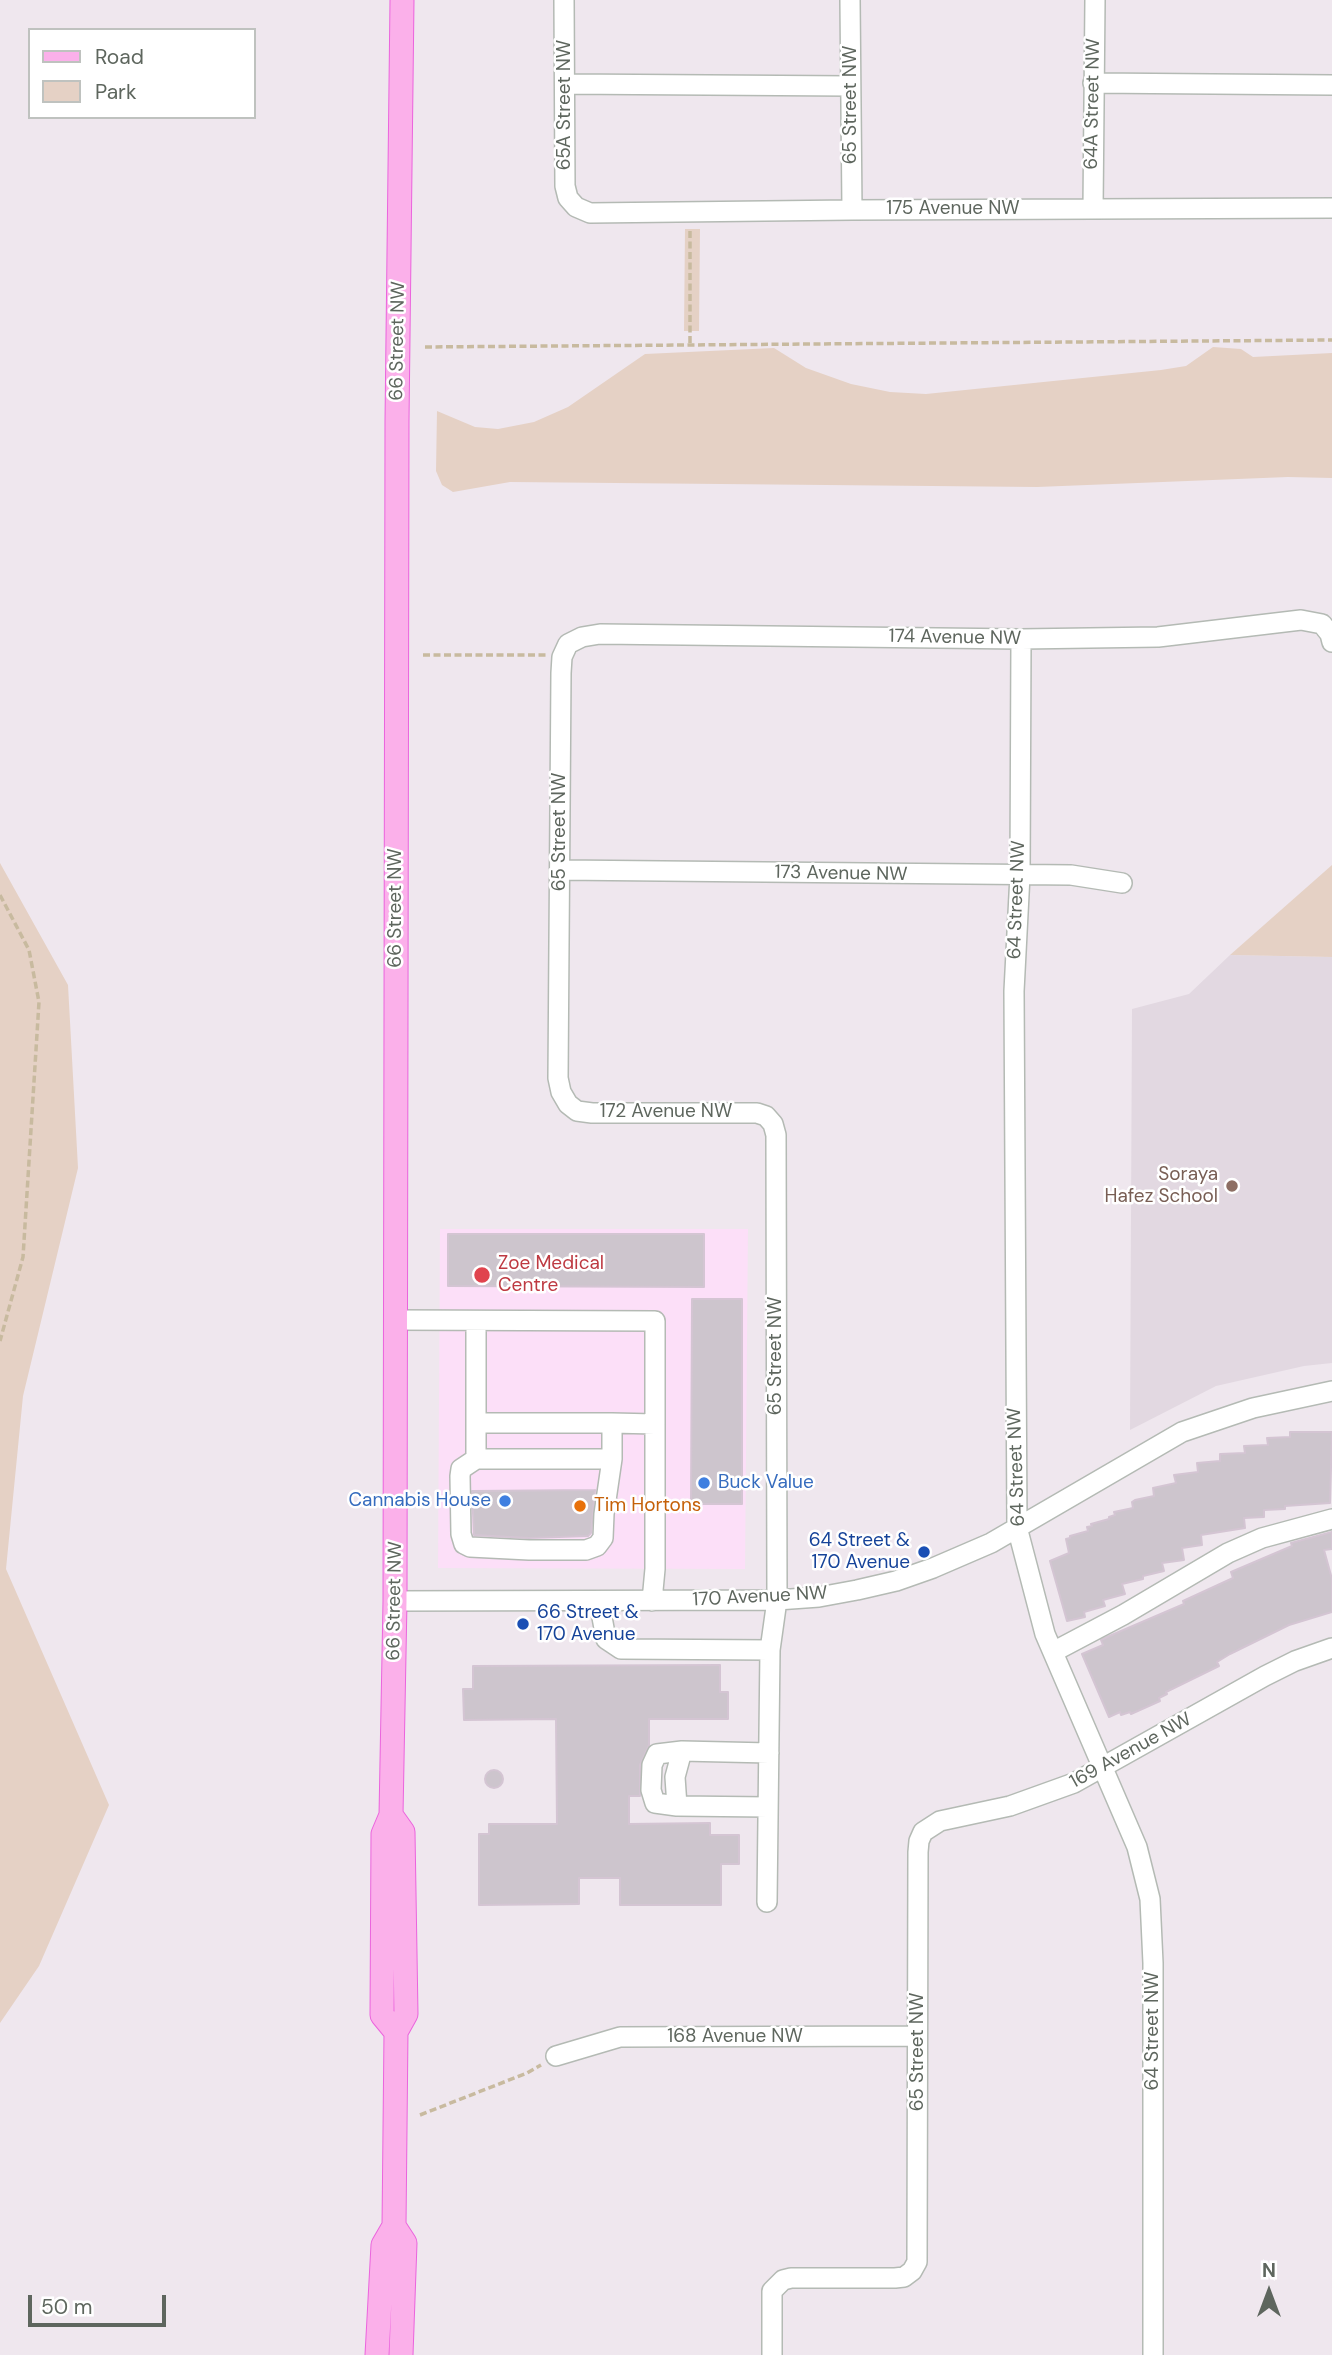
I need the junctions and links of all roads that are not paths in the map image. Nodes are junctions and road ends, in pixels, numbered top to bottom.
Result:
1 (402, 0) edge
2 (564, 0) edge
3 (850, 0) edge
4 (1095, 0) edge
5 (1093, 83) junction
6 (565, 84) junction
7 (1332, 85) edge
8 (850, 86) junction
9 (576, 207) joint
10 (1332, 208) edge
11 (1093, 209) junction
12 (852, 210) junction
13 (1021, 639) junction
14 (1332, 642) edge
15 (565, 650) joint
16 (560, 870) junction
17 (1020, 875) junction
18 (1122, 883) dead end
19 (568, 1104) joint
20 (766, 1116) joint
21 (396, 1320) junction
22 (476, 1321) junction
23 (1332, 1391) edge
24 (476, 1423) junction
25 (612, 1423) junction
26 (655, 1423) junction
27 (475, 1459) junction
28 (612, 1460) junction
29 (1332, 1519) edge
30 (1017, 1527) junction
31 (777, 1600) junction
32 (395, 1601) junction
33 (599, 1601) junction
34 (652, 1601) junction
35 (1332, 1648) edge
36 (771, 1650) junction
37 (1053, 1652) junction
38 (769, 1753) junction
39 (1103, 1769) junction
40 (768, 1807) junction
41 (923, 1832) joint
42 (767, 1902) dead end
43 (918, 2036) junction
44 (556, 2056) road end
45 (394, 2225) junction
46 (377, 2355) edge
47 (401, 2355) edge
48 (772, 2355) edge
49 (1153, 2355) edge

1 - 21 main road, 66 Street NW
2 - 6 street, 65A Street NW
3 - 8 street, 65 Street NW
4 - 5 street, 64A Street NW
5 - 7 street
5 - 11 street, 64A Street NW
6 - 8 street
6 - 9 street, 65A Street NW
8 - 12 street, 65 Street NW
9 - 12 street, 175 Avenue NW
10 - 11 street, 175 Avenue NW
11 - 12 street, 175 Avenue NW
13 - 14 street, 174 Avenue NW
13 - 15 street, 174 Avenue NW
13 - 17 street, 64 Street NW
15 - 16 street, 65 Street NW
16 - 17 street, 173 Avenue NW
16 - 19 street, 65 Street NW
17 - 18 street, 173 Avenue NW
17 - 30 street, 64 Street NW
19 - 20 street, 172 Avenue NW
20 - 31 street, 65 Street NW
21 - 22 street
21 - 32 main road, 66 Street NW
22 - 24 street
22 - 26 street
23 - 30 street, 170 Avenue NW
24 - 25 street
24 - 27 street
25 - 26 street
25 - 28 street
26 - 34 street
27 - 28 street
27 - 28 street
29 - 37 street
30 - 31 street, 170 Avenue NW
30 - 37 street, 64 Street NW
31 - 34 street, 170 Avenue NW
31 - 36 street, 65 Street NW
32 - 33 street, 170 Avenue NW
32 - 45 main road, 66 Street NW
33 - 34 street, 170 Avenue NW
33 - 36 street
35 - 39 street, 169 Avenue NW
36 - 38 street, 65 Street NW
37 - 39 street, 64 Street NW
38 - 40 street, 65 Street NW
38 - 40 street
39 - 41 street, 169 Avenue NW
39 - 49 street, 64 Street NW
40 - 42 street, 65 Street NW
41 - 43 street, 65 Street NW
43 - 44 street, 168 Avenue NW
43 - 48 street, 65 Street NW
45 - 46 main road, 66 Street NW
45 - 47 main road, 66 Street NW

